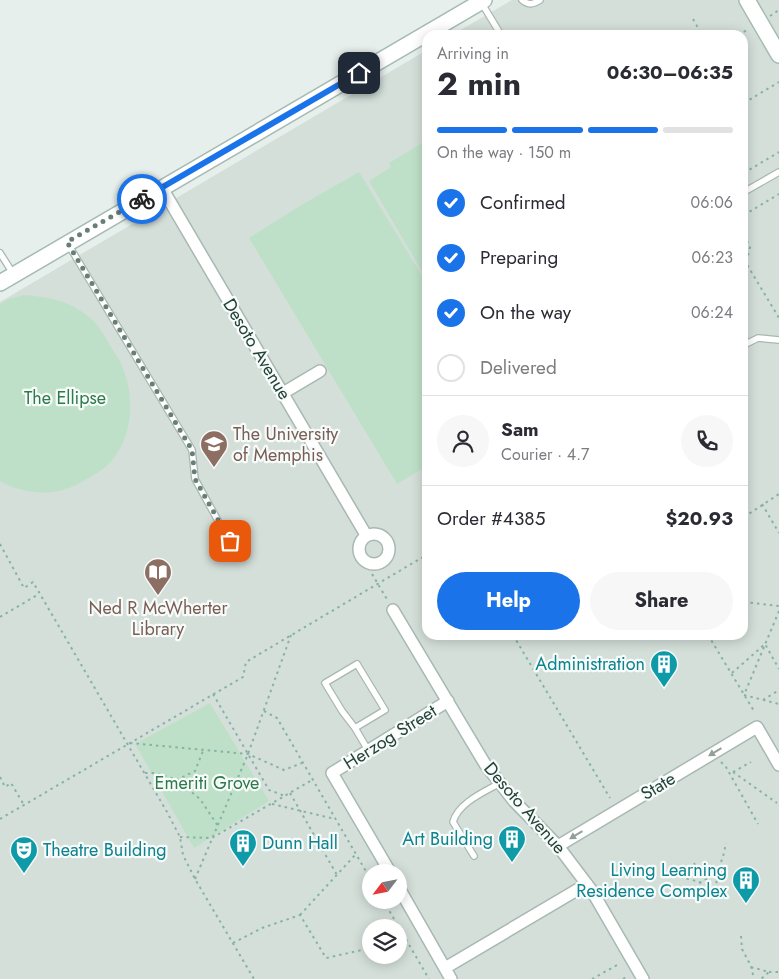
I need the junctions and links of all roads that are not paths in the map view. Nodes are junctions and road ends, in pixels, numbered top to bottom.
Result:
1 (522, 0) edge
2 (540, 0) edge
3 (747, 0) edge
4 (483, 1) edge
5 (443, 30) edge
6 (498, 30) edge
7 (422, 42) edge
8 (779, 55) edge
9 (779, 172) edge
10 (162, 188) junction
11 (748, 190) edge
12 (67, 242) junction
13 (0, 253) edge
14 (14, 274) junction
15 (0, 283) edge
16 (779, 340) edge
17 (748, 343) edge
18 (320, 371) dead end
19 (283, 393) junction
20 (366, 535) dead end
21 (238, 557) dead end
22 (393, 610) road end
23 (448, 701) junction
24 (355, 728) junction
25 (368, 750) junction
26 (779, 764) edge
27 (500, 783) junction
28 (558, 846) junction
29 (474, 856) dead end
30 (385, 864) edge
31 (587, 884) junction
32 (408, 904) edge
33 (445, 968) junction
34 (451, 979) edge
35 (643, 979) edge

1 - 2 lane
3 - 8 street
4 - 5 street
4 - 6 lane
7 - 10 street
9 - 11 lane
10 - 12 street
10 - 19 street, Desoto Avenue
12 - 14 street
12 - 21 lane
13 - 14 lane
14 - 15 street
16 - 17 lane
18 - 19 street
19 - 20 street, Desoto Avenue
22 - 23 street, Desoto Avenue
23 - 25 street, Herzog Street
23 - 27 street, Desoto Avenue
24 - 24 lane
24 - 25 lane
25 - 30 street, Herzog Street
26 -> 28 street, State
27 - 28 street, Desoto Avenue
27 - 29 lane
28 - 31 street, Desoto Avenue
31 - 33 street
31 - 35 street, Desoto Avenue
32 - 33 street
33 - 34 street

